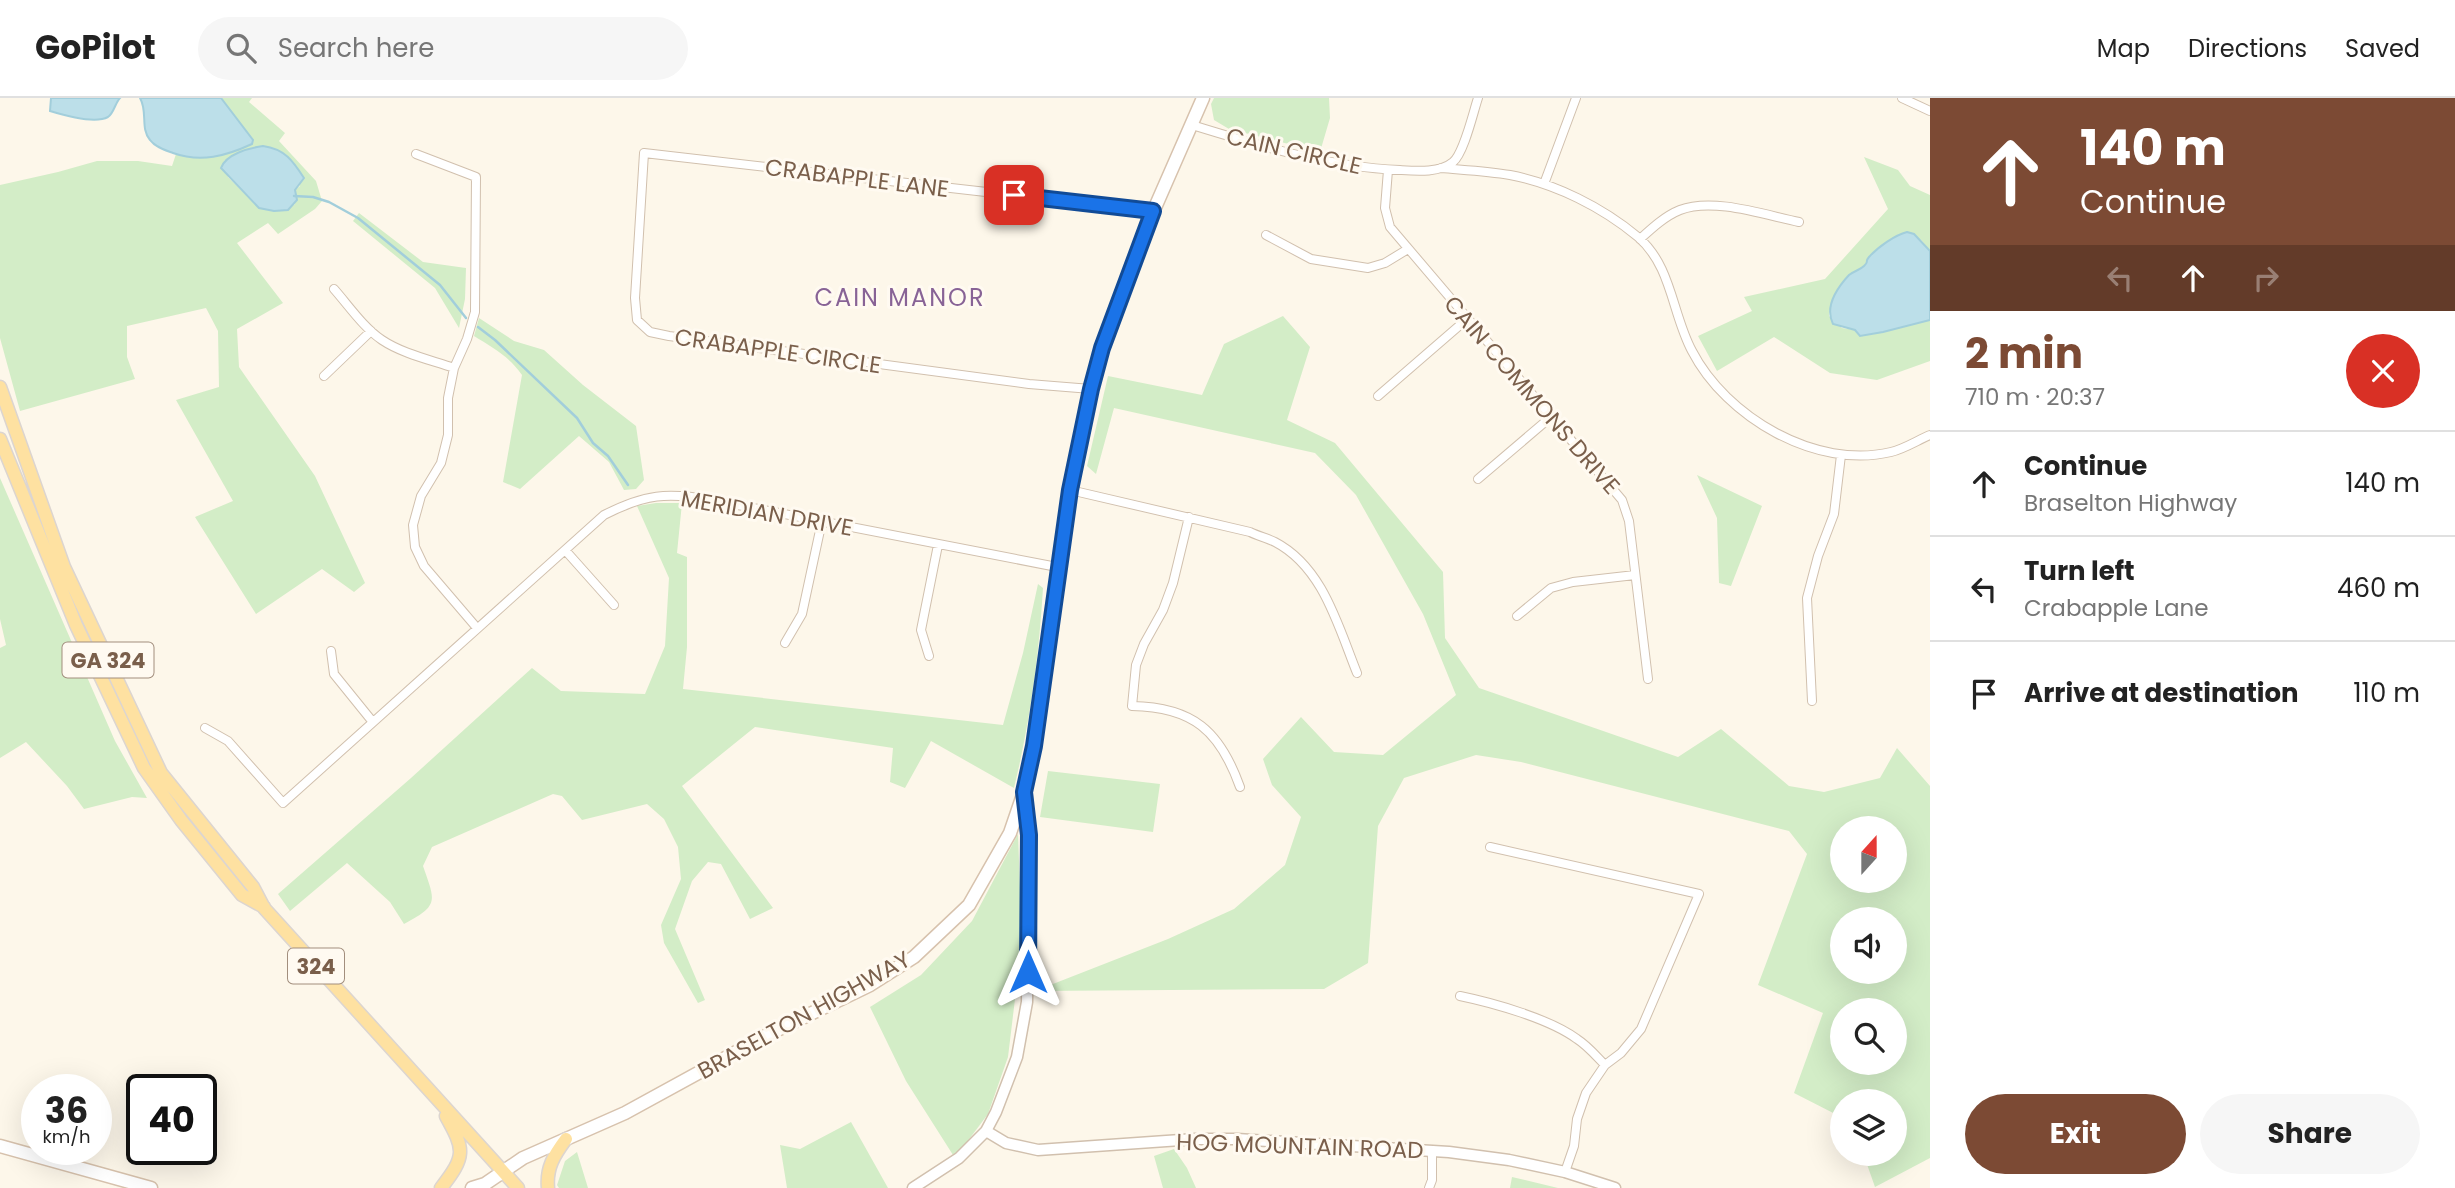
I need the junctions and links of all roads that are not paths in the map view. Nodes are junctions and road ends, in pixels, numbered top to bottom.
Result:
1 (1203, 98) edge
2 (1478, 98) edge
3 (1576, 98) edge
4 (1902, 98) edge
5 (1930, 111) edge
6 (1192, 125) junction
7 (644, 153) joint
8 (416, 154) dead end
9 (1441, 168) junction
10 (1388, 170) junction
11 (1544, 184) junction
12 (1153, 211) junction
13 (1799, 222) dead end
14 (1266, 235) dead end
15 (1640, 239) junction
16 (1408, 249) junction
17 (334, 289) dead end
18 (1467, 319) junction
19 (371, 331) junction
20 (454, 368) junction
21 (324, 376) dead end
22 (0, 387) edge
23 (1091, 389) junction
24 (1378, 396) dead end
25 (1552, 416) junction
26 (1930, 435) edge
27 (0, 439) edge
28 (1841, 455) junction
29 (1478, 479) dead end
30 (1070, 490) junction
31 (1189, 517) junction
32 (822, 521) junction
33 (938, 545) junction
34 (565, 550) junction
35 (1058, 567) junction
36 (1635, 575) junction
37 (614, 605) dead end
38 (1517, 616) dead end
39 (477, 628) junction
40 (785, 643) dead end
41 (331, 651) dead end
42 (929, 656) dead end
43 (1357, 673) dead end
44 (1648, 679) dead end
45 (1812, 701) dead end
46 (372, 721) junction
47 (205, 728) dead end
48 (1240, 786) dead end
49 (1024, 792) junction
50 (1490, 847) dead end
51 (264, 908) junction
52 (1460, 996) dead end
53 (1605, 1065) junction
54 (435, 1097) junction
55 (986, 1131) junction
56 (566, 1139) junction
57 (0, 1146) edge
58 (1432, 1150) junction
59 (503, 1172) junction
60 (1565, 1172) junction
61 (151, 1188) edge
62 (442, 1188) edge
63 (472, 1188) edge
64 (518, 1188) edge
65 (548, 1188) edge
66 (913, 1188) edge
67 (1429, 1188) edge
68 (1615, 1188) edge

1 - 6 main road, BRASELTON HIGHWAY
2 - 9 street
3 - 11 street
4 - 5 street
6 - 10 street, CAIN CIRCLE
6 - 12 main road, BRASELTON HIGHWAY
7 - 12 street, CRABAPPLE LANE
7 - 23 street, CRABAPPLE CIRCLE
8 - 20 street
9 - 10 street, CAIN CIRCLE
9 - 11 street, CAIN CIRCLE
10 - 16 street, CAIN COMMONS DRIVE
11 - 15 street, CAIN CIRCLE
12 - 23 main road, BRASELTON HIGHWAY
13 - 15 street
14 - 16 street
15 - 28 street, CAIN CIRCLE
16 - 18 street, CAIN COMMONS DRIVE
17 - 19 street
18 - 24 street
18 - 25 street, CAIN COMMONS DRIVE
19 - 20 street
19 - 21 street
20 - 39 street
22 - 51 main road, GA 324
23 - 30 main road, BRASELTON HIGHWAY
25 - 29 street
25 - 36 street, CAIN COMMONS DRIVE
26 - 28 street, CAIN CIRCLE
27 - 51 main road, GA 324
28 - 45 street
30 - 31 street
30 - 35 main road, BRASELTON HIGHWAY
31 - 43 street
31 - 48 street
32 - 33 street, MERIDIAN DRIVE
32 - 34 street, MERIDIAN DRIVE
32 - 40 street
33 - 35 street, MERIDIAN DRIVE
33 - 42 street
34 - 37 street
34 - 39 street, MERIDIAN DRIVE
35 - 49 main road, BRASELTON HIGHWAY
36 - 38 street
36 - 44 street, CAIN COMMONS DRIVE
39 - 46 street, MERIDIAN DRIVE
41 - 46 street
46 - 47 street, MERIDIAN DRIVE
49 - 55 street
49 - 56 main road, BRASELTON HIGHWAY
50 - 53 street
51 - 54 main road, 324
52 - 53 street
53 - 60 street
54 - 59 main road, 324
54 - 62 main road
55 - 58 street, HOG MOUNTAIN ROAD
55 - 66 street
56 - 59 main road, BRASELTON HIGHWAY
56 - 65 main road
57 - 61 main road
58 - 60 street, HOG MOUNTAIN ROAD
58 - 67 street
59 - 63 main road, BRASELTON HIGHWAY
59 - 64 main road, 324
60 - 68 street, HOG MOUNTAIN ROAD

